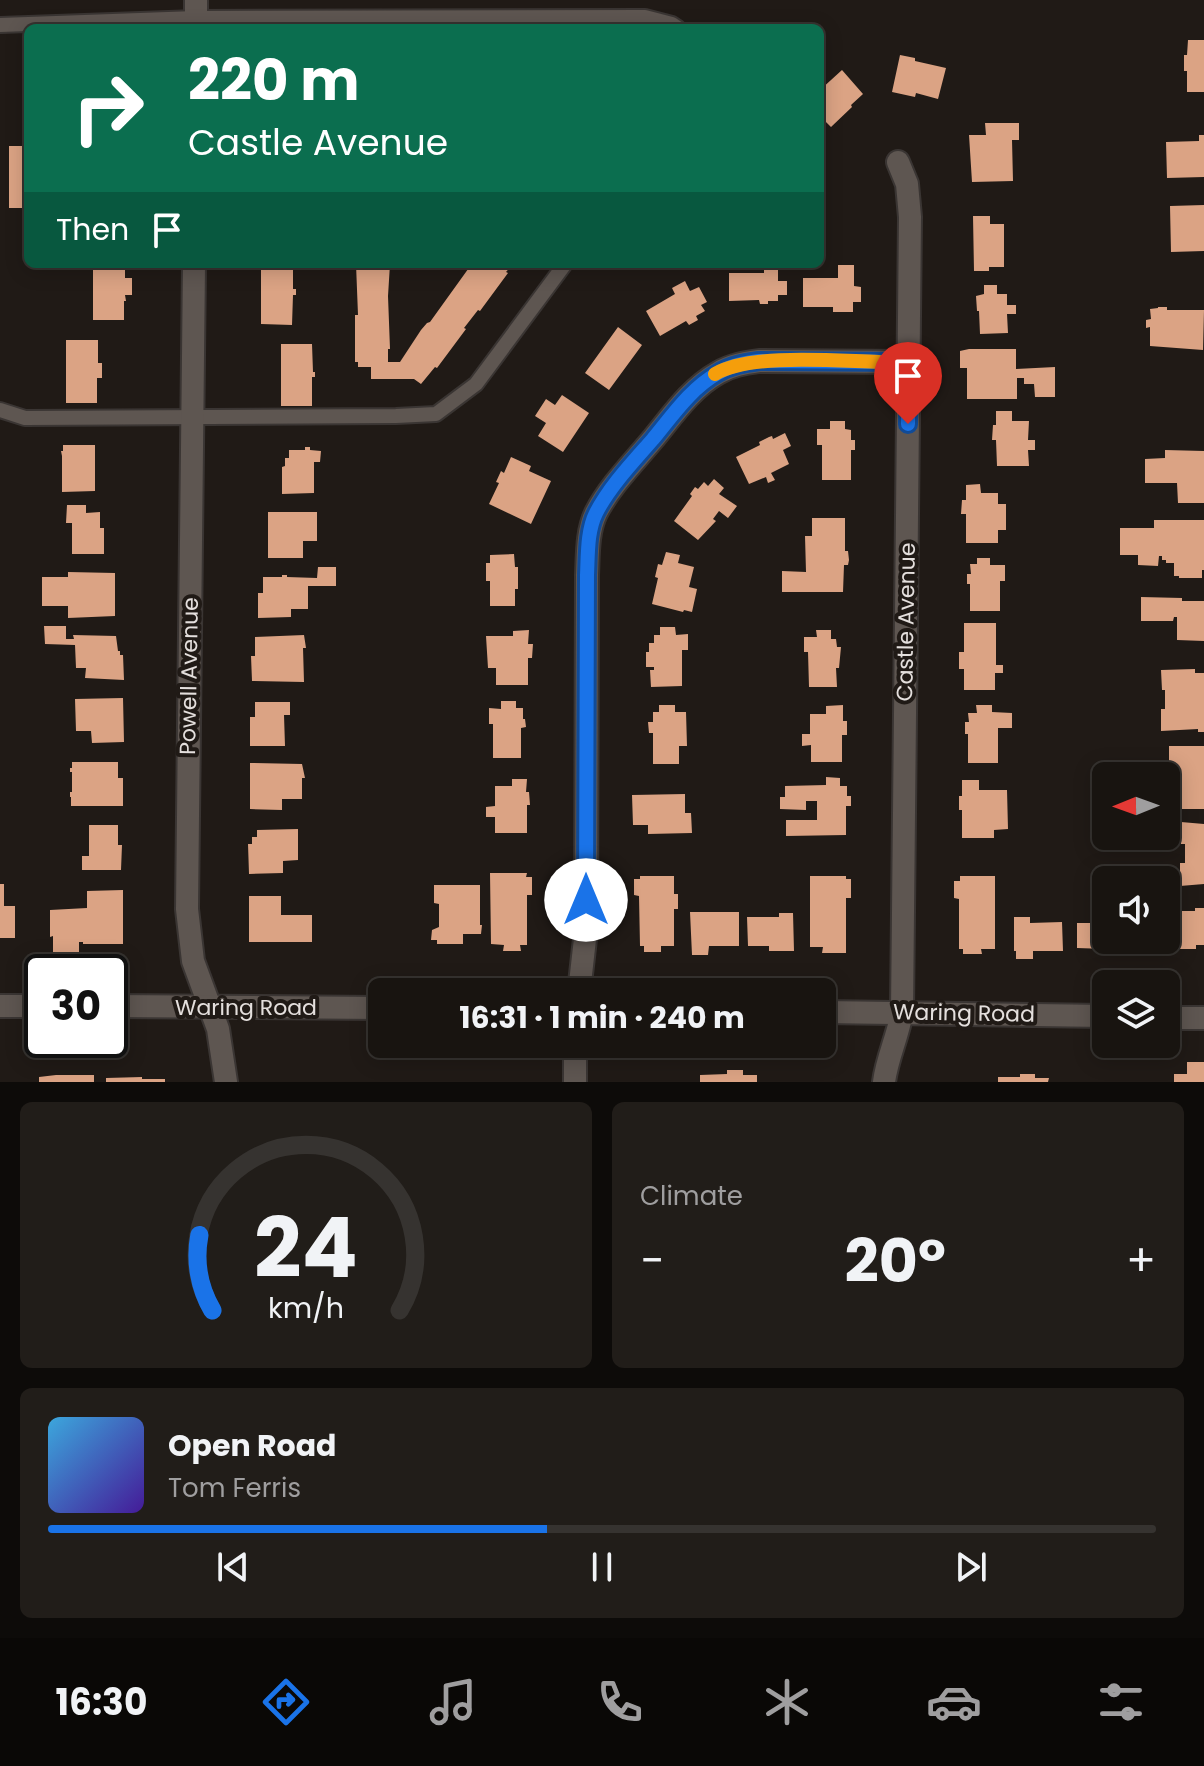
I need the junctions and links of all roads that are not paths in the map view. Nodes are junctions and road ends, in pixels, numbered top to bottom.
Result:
1 (196, 15) edge
2 (672, 24) edge
3 (0, 25) edge
4 (898, 162) dead end
5 (194, 268) edge
6 (562, 268) edge
7 (909, 362) junction
8 (0, 410) edge
9 (193, 417) junction
10 (581, 978) edge
11 (0, 1006) edge
12 (24, 1006) edge
13 (128, 1006) edge
14 (211, 1006) junction
15 (368, 1008) edge
16 (836, 1012) edge
17 (902, 1012) junction
18 (1092, 1016) edge
19 (1180, 1018) edge
20 (1204, 1018) edge
21 (575, 1058) edge
22 (226, 1082) edge
23 (575, 1082) edge
24 (884, 1082) edge

1 - 2 lane
1 - 3 lane
4 - 7 street, Castle Avenue
5 - 9 street, Powell Avenue
6 - 9 lane
7 - 10 street
7 - 17 street, Castle Avenue
8 - 9 lane
9 - 14 street, Powell Avenue
11 - 12 street
13 - 14 street, Waring Road
14 - 15 street, Waring Road
14 - 22 street, Powell Avenue
16 - 17 street, Waring Road
17 - 18 street, Waring Road
17 - 24 street, Castle Avenue
19 - 20 street
21 - 23 street

